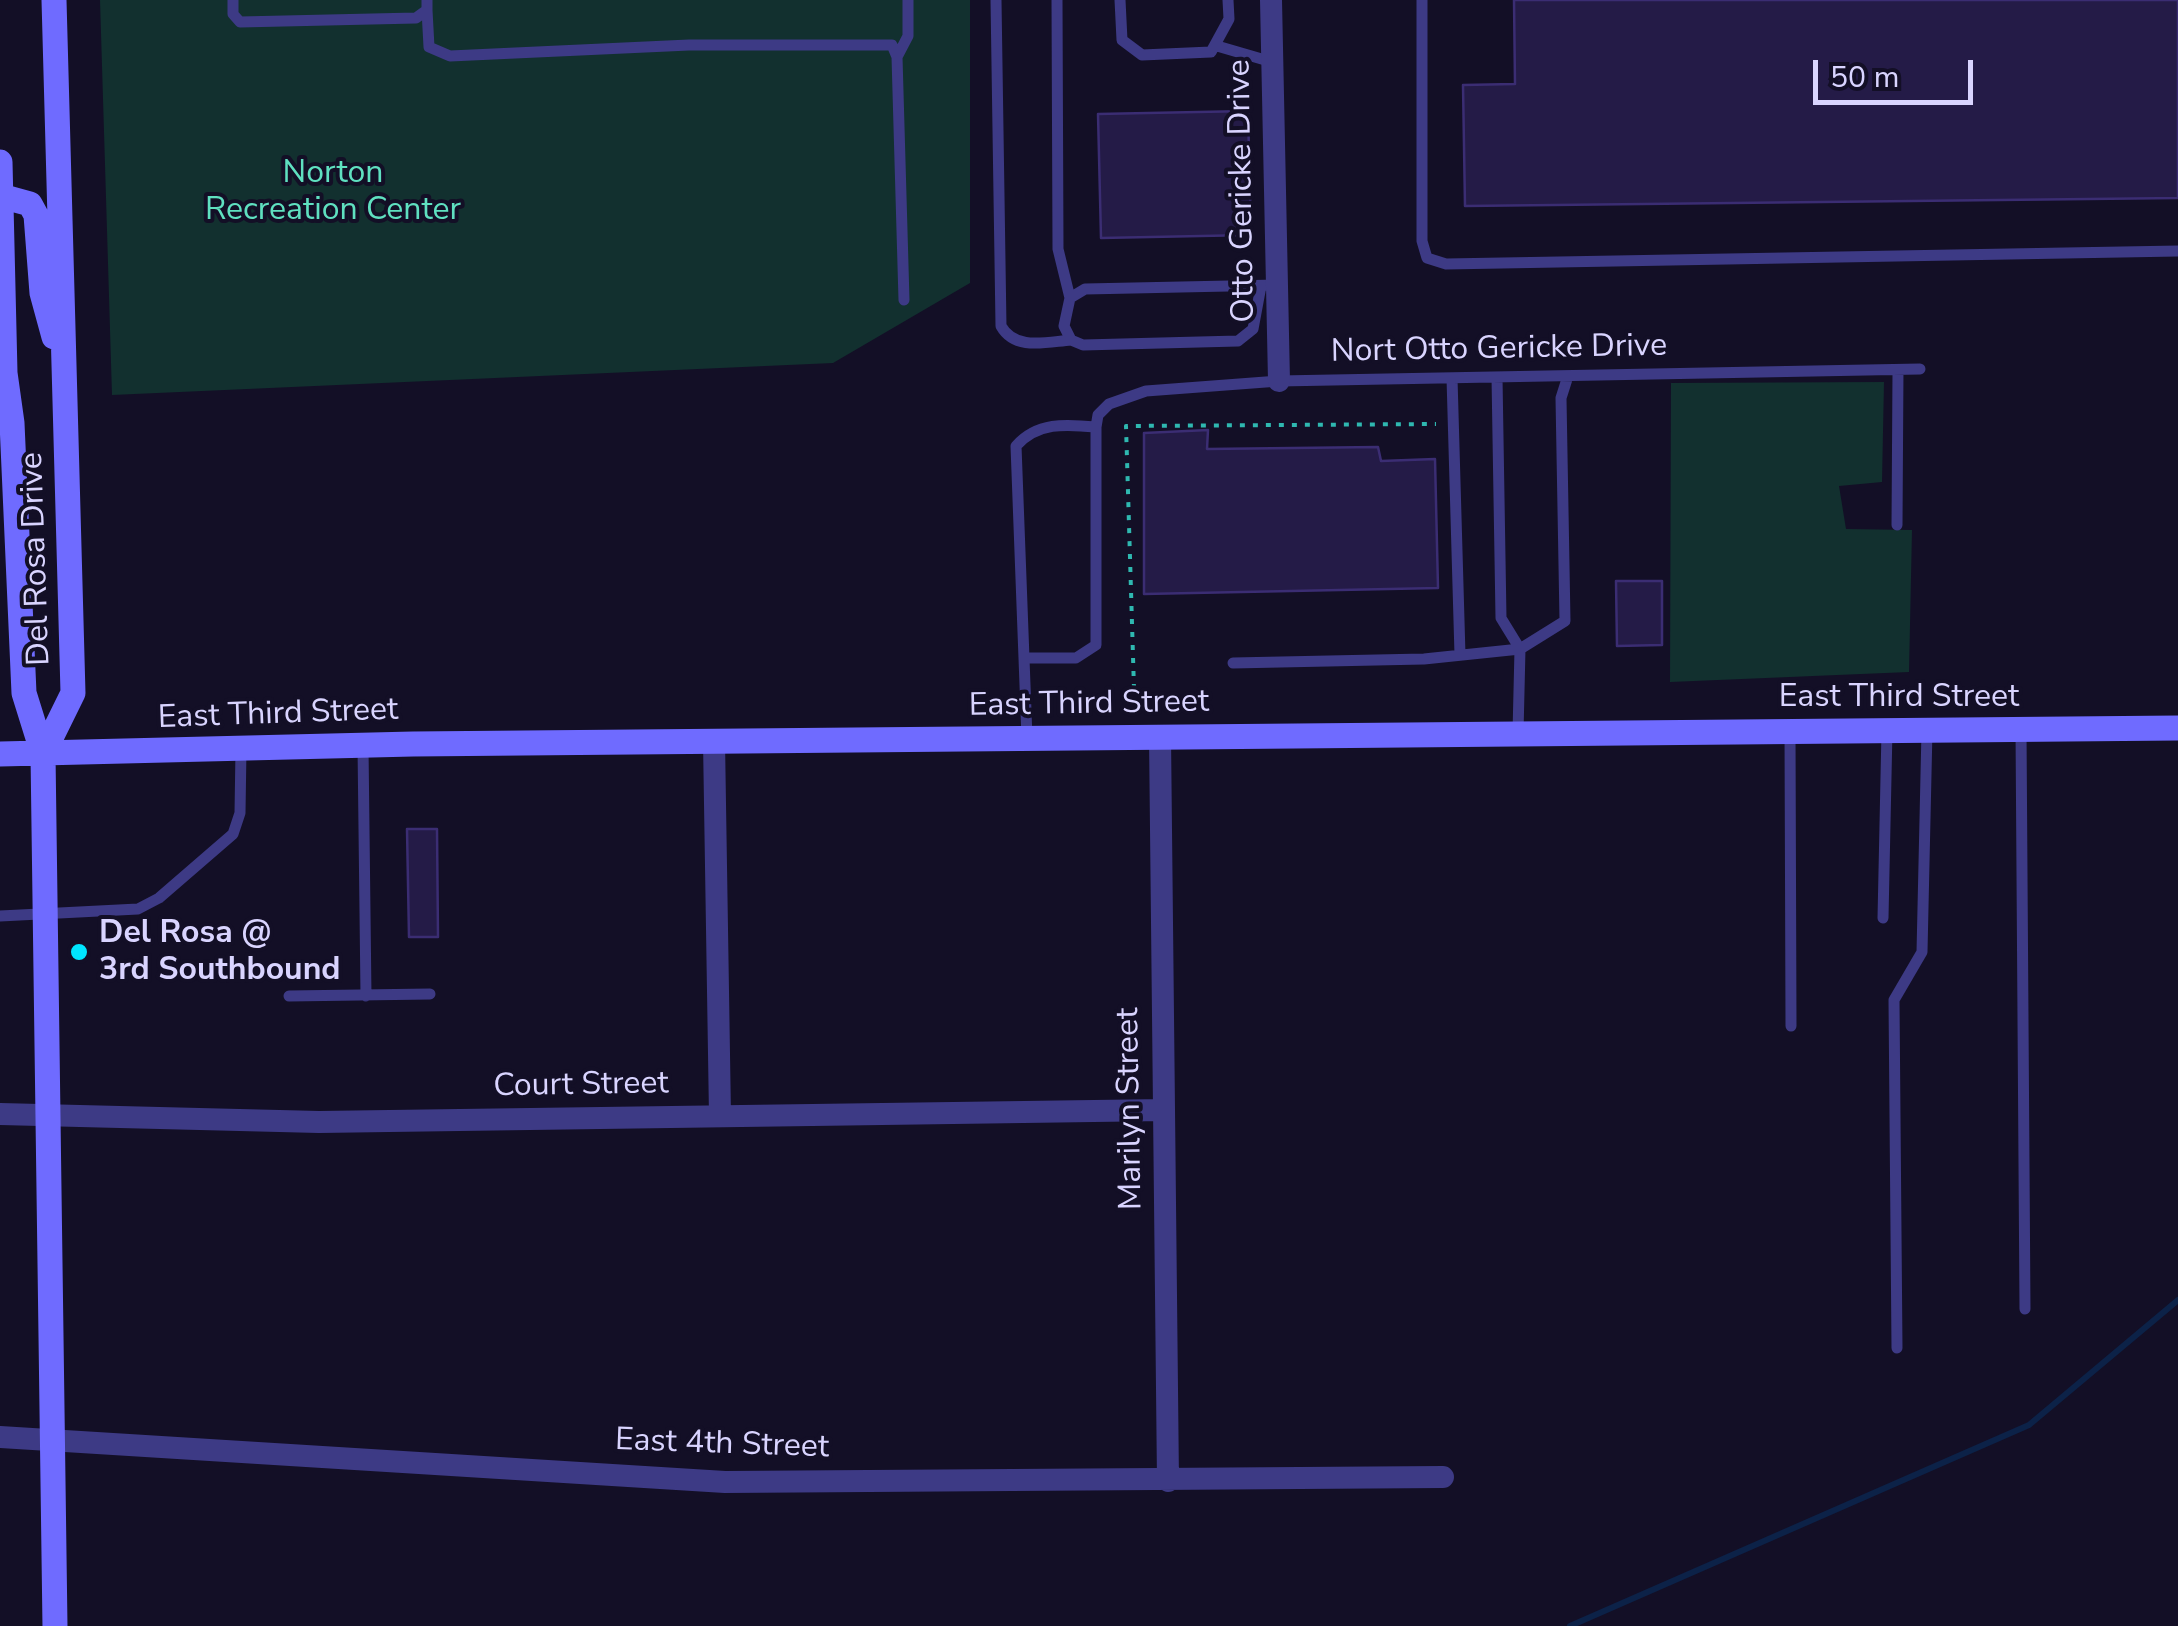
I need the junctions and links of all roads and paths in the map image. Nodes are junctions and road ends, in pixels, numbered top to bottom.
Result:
1 (54, 0) edge
2 (233, 0) edge
3 (908, 0) edge
4 (996, 0) edge
5 (1057, 0) edge
6 (1120, 0) edge
7 (1228, 0) edge
8 (1271, 0) edge
9 (1422, 0) edge
10 (427, 5) edge
11 (1217, 46) junction
12 (897, 57) junction
13 (1272, 62) junction
14 (0, 162) edge
15 (0, 196) edge
16 (2178, 250) edge
17 (1269, 285) junction
18 (1070, 298) junction
19 (904, 300) dead end
20 (1070, 340) junction
21 (64, 354) junction
22 (1920, 369) dead end
23 (1898, 370) junction
24 (1568, 376) junction
25 (1496, 377) junction
26 (1452, 378) junction
27 (1280, 381) junction
28 (1454, 423) junction
29 (1096, 426) junction
30 (1897, 525) dead end
31 (1520, 650) junction
32 (1460, 655) junction
33 (1025, 658) junction
34 (1232, 663) dead end
35 (1134, 689) dead end
36 (2178, 728) edge
37 (1887, 730) junction
38 (1928, 730) junction
39 (2021, 730) junction
40 (1790, 731) junction
41 (1518, 733) junction
42 (1160, 736) junction
43 (1028, 738) junction
44 (714, 742) junction
45 (364, 746) junction
46 (241, 749) junction
47 (0, 754) edge
48 (43, 754) junction
49 (0, 916) edge
50 (46, 917) junction
51 (1884, 918) dead end
52 (430, 994) dead end
53 (289, 996) dead end
54 (366, 996) junction
55 (1791, 1026) dead end
56 (1164, 1110) junction
57 (0, 1114) edge
58 (720, 1116) junction
59 (48, 1117) junction
60 (2025, 1309) dead end
61 (1898, 1348) dead end
62 (0, 1437) edge
63 (55, 1441) junction
64 (1443, 1477) dead end
65 (1168, 1480) junction
66 (55, 1626) edge

1 - 21 main road, Del Rosa Drive
2 - 10 lane
3 - 12 lane
4 - 20 lane
5 - 18 lane
6 - 11 lane
7 - 11 lane
8 - 13 street, Otto Gericke Drive
9 - 16 lane
10 - 12 lane
11 - 13 lane
12 - 19 lane
13 - 17 street, Otto Gericke Drive
14 - 15 main road, Del Rosa Drive
15 - 21 main road
15 - 48 main road, Del Rosa Drive
17 - 18 lane
17 - 20 lane
17 - 27 street, Otto Gericke Drive
18 - 20 lane
21 - 48 main road, Del Rosa Drive
22 - 23 lane, Nort Otto Gericke Drive
23 - 24 lane, Nort Otto Gericke Drive
23 - 30 lane
24 - 25 lane, Nort Otto Gericke Drive
24 - 31 lane
25 - 26 lane, Nort Otto Gericke Drive
25 - 31 lane
26 - 27 lane, Nort Otto Gericke Drive
26 - 28 lane
27 - 29 lane, Nort Otto Gericke Drive
28 - 32 lane
28 - 35 path
29 - 33 lane
29 - 33 lane
31 - 32 lane
31 - 41 lane
32 - 34 lane
33 - 43 lane
36 - 39 main road, East Third Street
37 - 38 main road, East Third Street
37 - 40 main road, East Third Street
37 - 51 lane
38 - 39 main road, East Third Street
38 - 61 lane
39 - 60 lane
40 - 41 main road, East Third Street
40 - 55 lane
41 - 42 main road, East Third Street
42 - 43 main road, East Third Street
42 - 56 street, Marilyn Street
43 - 44 main road, East Third Street
44 - 45 main road, East Third Street
44 - 58 street
45 - 46 main road, East Third Street
45 - 54 lane
46 - 48 main road, East Third Street
46 - 50 lane
47 - 48 main road, East Third Street
48 - 50 main road
49 - 50 lane
50 - 59 main road
52 - 54 lane
53 - 54 lane
56 - 58 street, Court Street
56 - 65 street, Marilyn Street
57 - 59 street, Court Street
58 - 59 street, Court Street
59 - 63 main road
62 - 63 street, East 4th Street
63 - 65 street, East 4th Street
63 - 66 main road
64 - 65 street, East 4th Street

